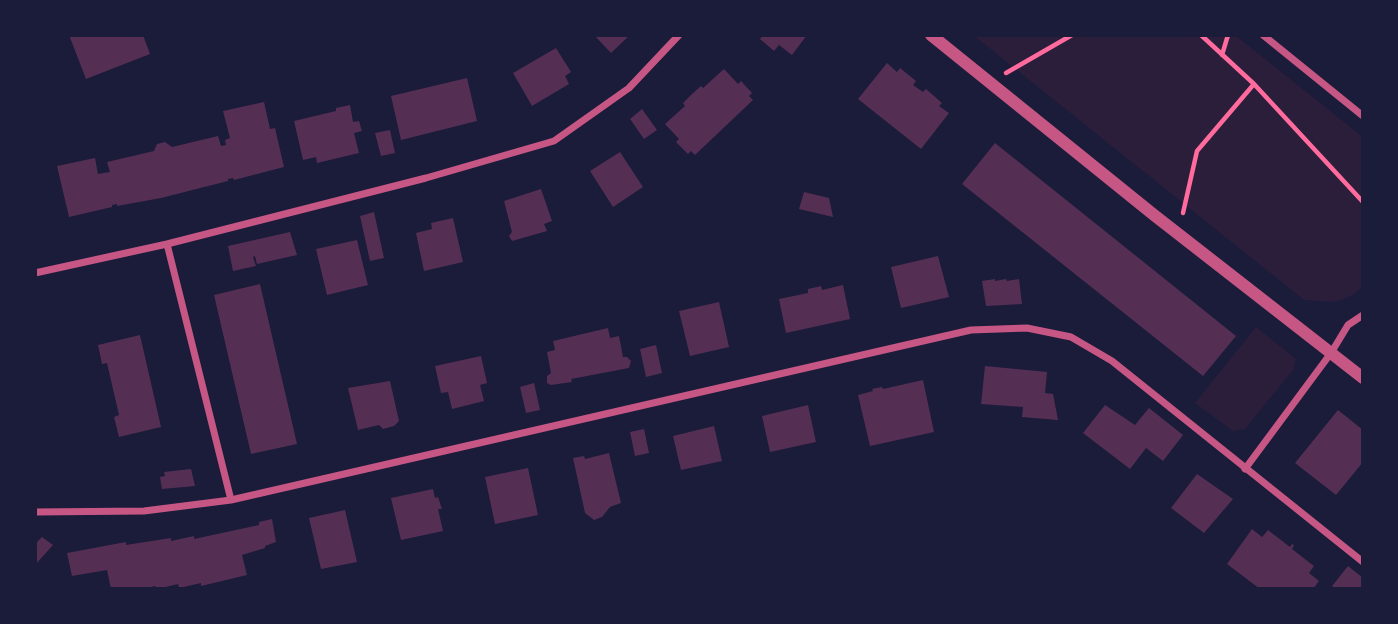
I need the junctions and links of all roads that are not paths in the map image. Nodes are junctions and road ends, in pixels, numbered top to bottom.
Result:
1 (679, 35) edge
2 (931, 35) edge
3 (1263, 35) edge
4 (1363, 116) edge
5 (167, 244) junction
6 (35, 273) edge
7 (1363, 315) edge
8 (1331, 353) junction
9 (1363, 378) edge
10 (1245, 470) junction
11 (231, 500) junction
12 (35, 512) edge
13 (1363, 562) edge

1 - 5 street
2 - 8 street
3 - 4 street
5 - 6 street
5 - 11 street
7 - 8 street
8 - 9 street
8 - 10 street
10 - 11 street
10 - 13 street
11 - 12 street

